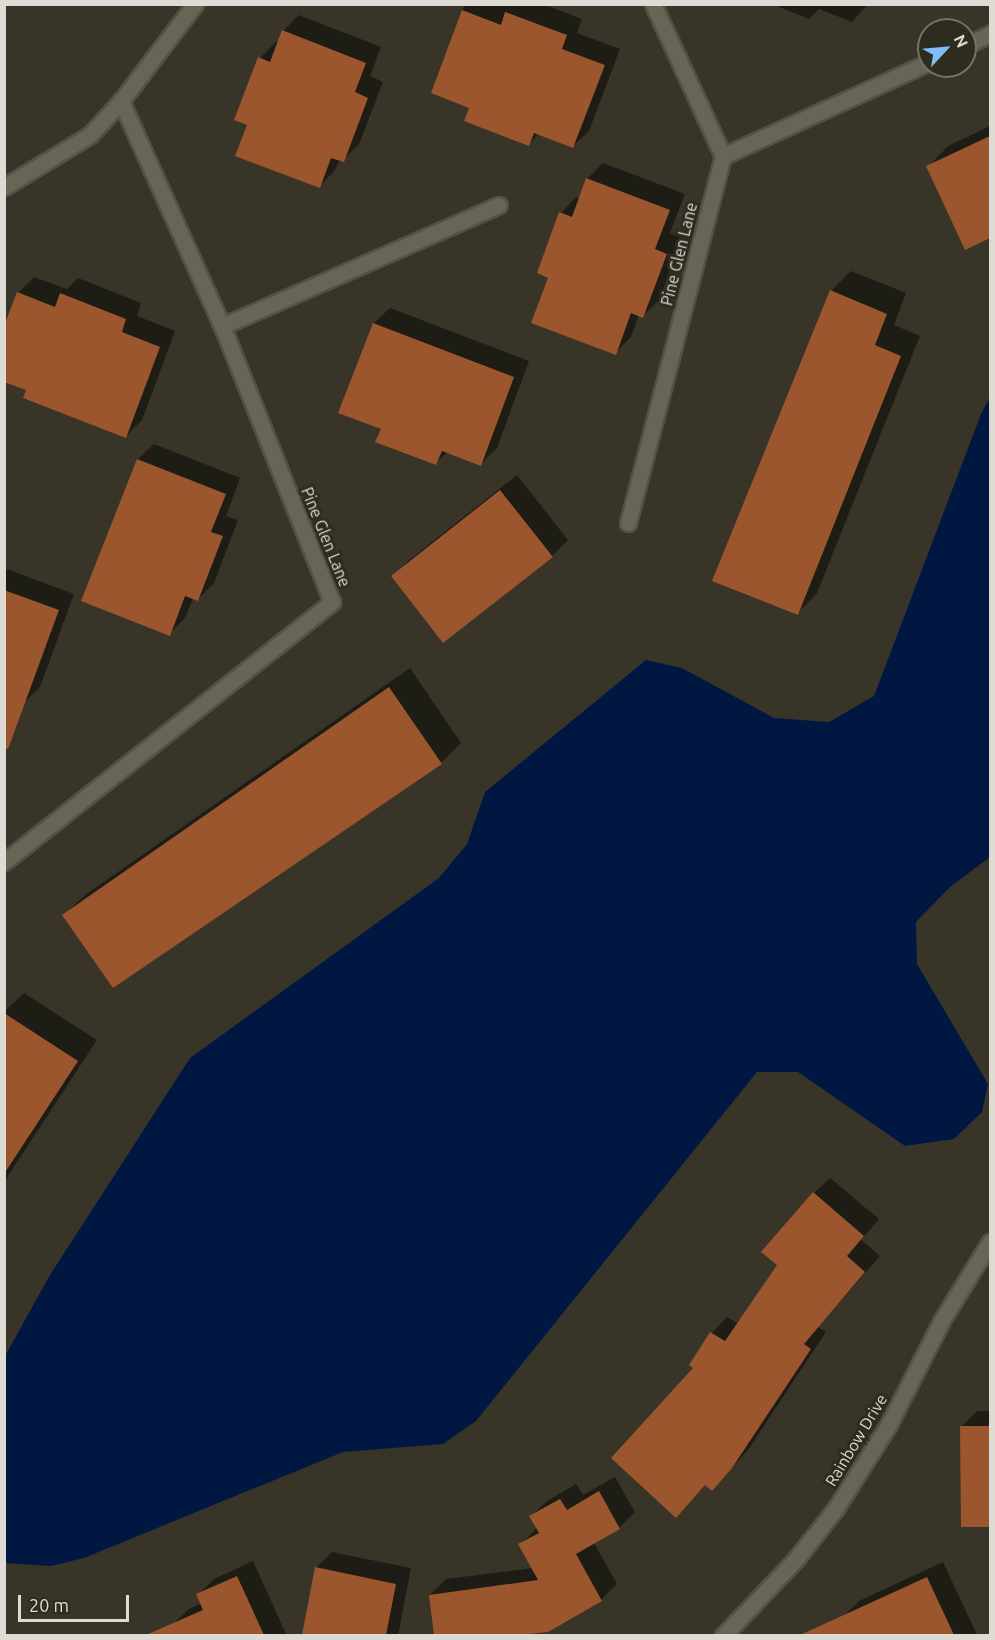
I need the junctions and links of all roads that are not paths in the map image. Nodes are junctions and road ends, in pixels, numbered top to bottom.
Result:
1 (195, 4) edge
2 (653, 4) edge
3 (917, 67) edge
4 (122, 101) junction
5 (723, 156) junction
6 (4, 187) edge
7 (499, 205) dead end
8 (222, 326) junction
9 (628, 523) dead end
10 (4, 862) edge
11 (990, 1243) edge
12 (738, 1630) edge
13 (723, 1635) edge

1 - 4 street
2 - 5 street
3 - 5 street
4 - 6 street
4 - 8 street, Pine Glen Lane
5 - 9 street, Pine Glen Lane
7 - 8 street
8 - 10 street, Pine Glen Lane
11 - 12 street, Rainbow Drive
12 - 13 street, Rainbow Drive

